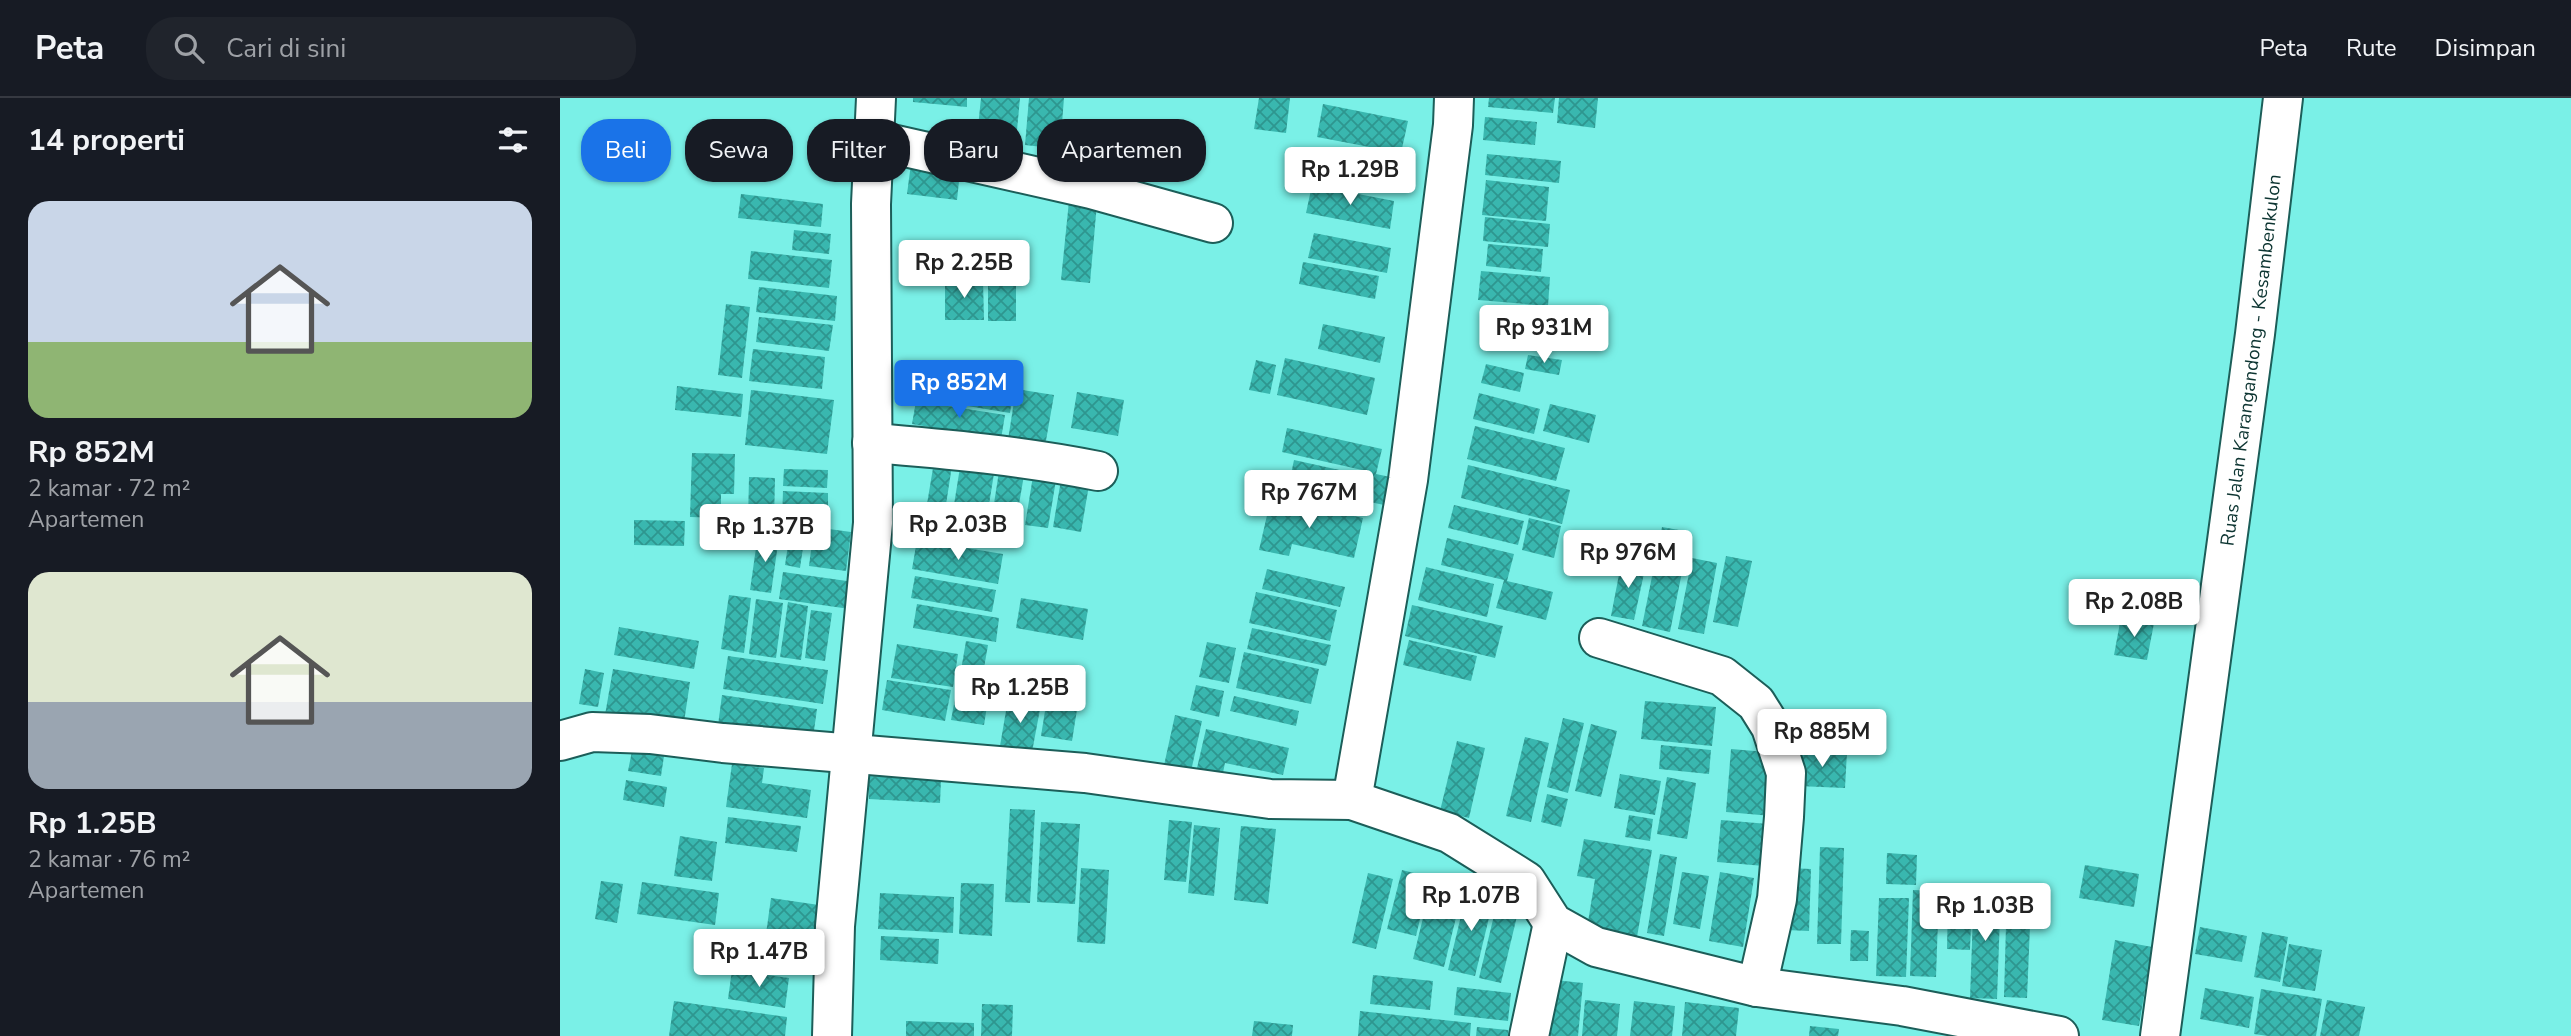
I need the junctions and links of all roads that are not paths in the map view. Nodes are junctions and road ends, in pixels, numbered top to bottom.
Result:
1 (876, 98) edge
2 (1454, 98) edge
3 (2283, 98) edge
4 (875, 119) edge
5 (910, 148) edge
6 (872, 182) edge
7 (1213, 223) dead end
8 (872, 443) junction
9 (1098, 471) dead end
10 (1599, 638) dead end
11 (560, 741) edge
12 (850, 754) junction
13 (1352, 800) junction
14 (1553, 923) junction
15 (1757, 987) junction
16 (832, 1036) edge
17 (1529, 1036) edge
18 (2059, 1036) edge
19 (2160, 1036) edge

1 - 4 street
2 - 13 street
3 - 19 street, Ruas Jalan Karangandong - Kesambenkulon
5 - 7 street
6 - 8 street
8 - 9 street
8 - 12 street
10 - 15 street
11 - 12 street
12 - 13 street
12 - 16 street
13 - 14 street
14 - 15 street
14 - 17 street
15 - 18 street

